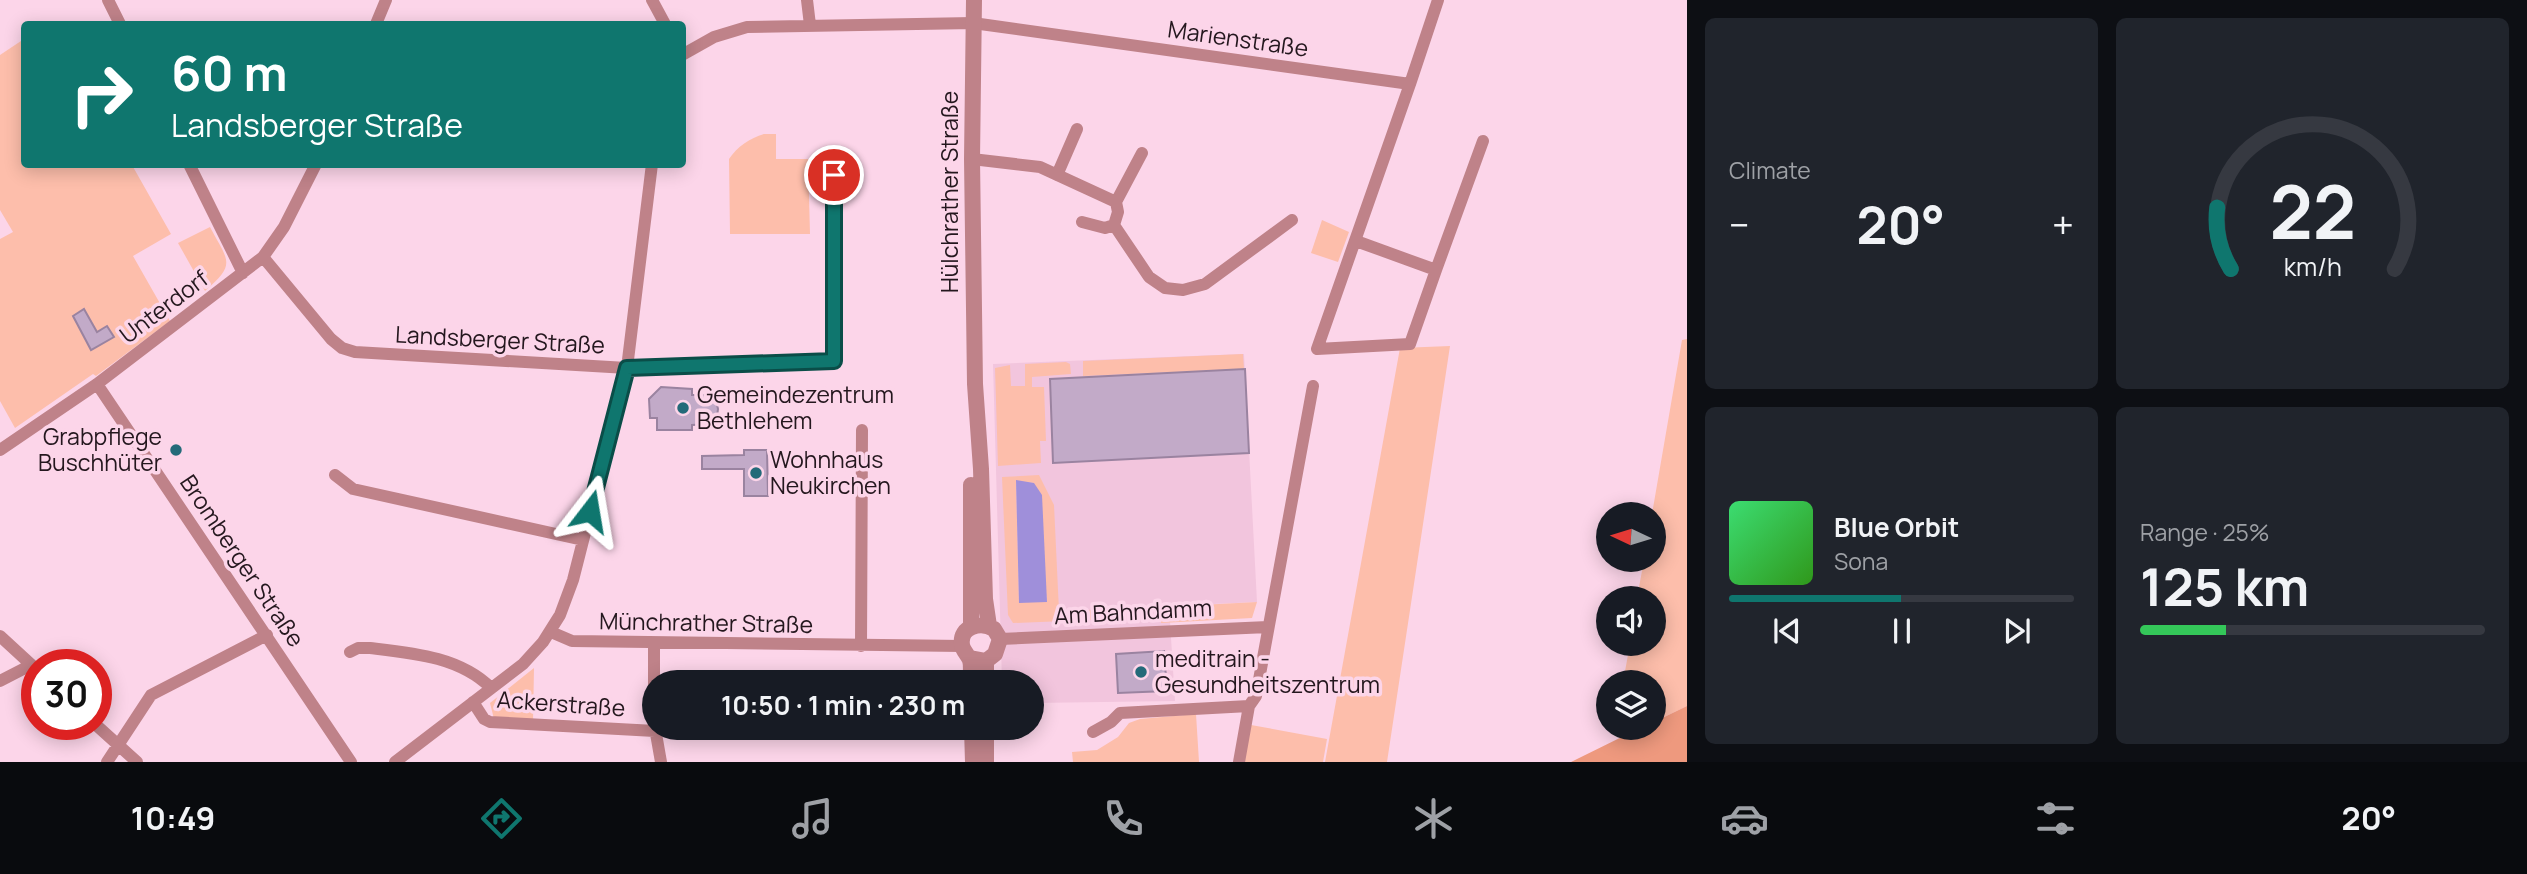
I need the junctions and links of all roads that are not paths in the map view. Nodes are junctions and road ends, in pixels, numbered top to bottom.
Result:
1 (108, 0) edge
2 (386, 0) edge
3 (652, 0) edge
4 (807, 0) edge
5 (974, 0) edge
6 (1438, 0) edge
7 (118, 21) edge
8 (377, 21) edge
9 (663, 21) edge
10 (973, 23) junction
11 (810, 24) junction
12 (686, 52) edge
13 (1410, 84) junction
14 (1077, 130) dead end
15 (1483, 141) dead end
16 (1142, 152) dead end
17 (972, 159) junction
18 (834, 166) dead end
19 (191, 168) edge
20 (314, 168) edge
21 (652, 168) edge
22 (1058, 175) junction
23 (1116, 202) junction
24 (1292, 220) dead end
25 (1082, 222) dead end
26 (1114, 225) junction
27 (1356, 242) junction
28 (263, 257) junction
29 (1436, 270) junction
30 (243, 273) junction
31 (627, 368) junction
32 (97, 384) junction
33 (975, 384) junction
34 (1313, 386) dead end
35 (862, 430) dead end
36 (0, 450) edge
37 (335, 475) dead end
38 (583, 540) junction
39 (989, 626) junction
40 (971, 627) junction
41 (1268, 627) junction
42 (551, 632) junction
43 (267, 635) junction
44 (0, 636) edge
45 (1000, 639) junction
46 (654, 643) junction
47 (861, 646) junction
48 (350, 652) dead end
49 (966, 652) junction
50 (21, 655) edge
51 (986, 661) junction
52 (654, 670) edge
53 (969, 670) edge
54 (986, 670) edge
55 (21, 672) edge
56 (0, 681) edge
57 (491, 688) junction
58 (473, 702) junction
59 (1249, 706) junction
60 (642, 729) edge
61 (1093, 732) dead end
62 (112, 740) edge
63 (657, 740) edge
64 (972, 740) edge
65 (986, 740) edge
66 (118, 746) junction
67 (107, 762) edge
68 (137, 762) edge
69 (351, 762) edge
70 (395, 762) edge
71 (661, 762) edge
72 (973, 762) edge
73 (986, 762) edge
74 (1239, 762) edge

1 - 7 street
2 - 8 street
3 - 9 street
4 - 11 street
5 - 10 street, Hülchrather Straße
6 - 13 street
10 - 11 street, Marienstraße
10 - 13 street, Marienstraße
10 - 17 street, Hülchrather Straße
11 - 12 street, Marienstraße
13 - 27 street
14 - 22 street
15 - 29 street
16 - 23 street
17 - 22 street
17 - 33 street, Hülchrather Straße
18 - 31 street, Landsberger Straße
19 - 30 street
20 - 28 street, Unterdorf
21 - 31 street, Ackerstraße
22 - 23 street
23 - 26 street
24 - 26 street
25 - 26 street
27 - 29 street
27 - 29 street
28 - 30 street, Unterdorf
28 - 31 street, Landsberger Straße
30 - 32 street, Unterdorf
31 - 38 street, Ackerstraße
32 - 36 street, Unterdorf
32 - 43 street, Bromberger Straße
33 - 39 street, Hülchrather Straße
33 - 40 street, Hülchrather Straße
34 - 41 street
35 - 47 street
37 - 38 street
38 - 42 street, Ackerstraße
39 - 40 street
39 - 45 street
40 - 49 street, Hülchrather Straße
41 - 45 street, Am Bahndamm
41 - 59 street
42 - 46 street, Münchrather Straße
42 - 57 street, Ackerstraße
43 - 66 street
43 - 69 street, Bromberger Straße
44 - 50 street
45 - 51 street
46 - 47 street, Münchrather Straße
46 - 52 street
47 - 49 street, Münchrather Straße
48 - 57 street
49 - 51 street
49 - 53 street, Hülchrather Straße
51 - 54 street
55 - 56 street
57 - 58 street, Ackerstraße
58 - 60 street, Ackerstraße
58 - 70 street, Ackerstraße
59 - 61 street
59 - 74 street
62 - 66 street
63 - 71 street
64 - 72 street
65 - 73 street
66 - 67 street
66 - 68 street

